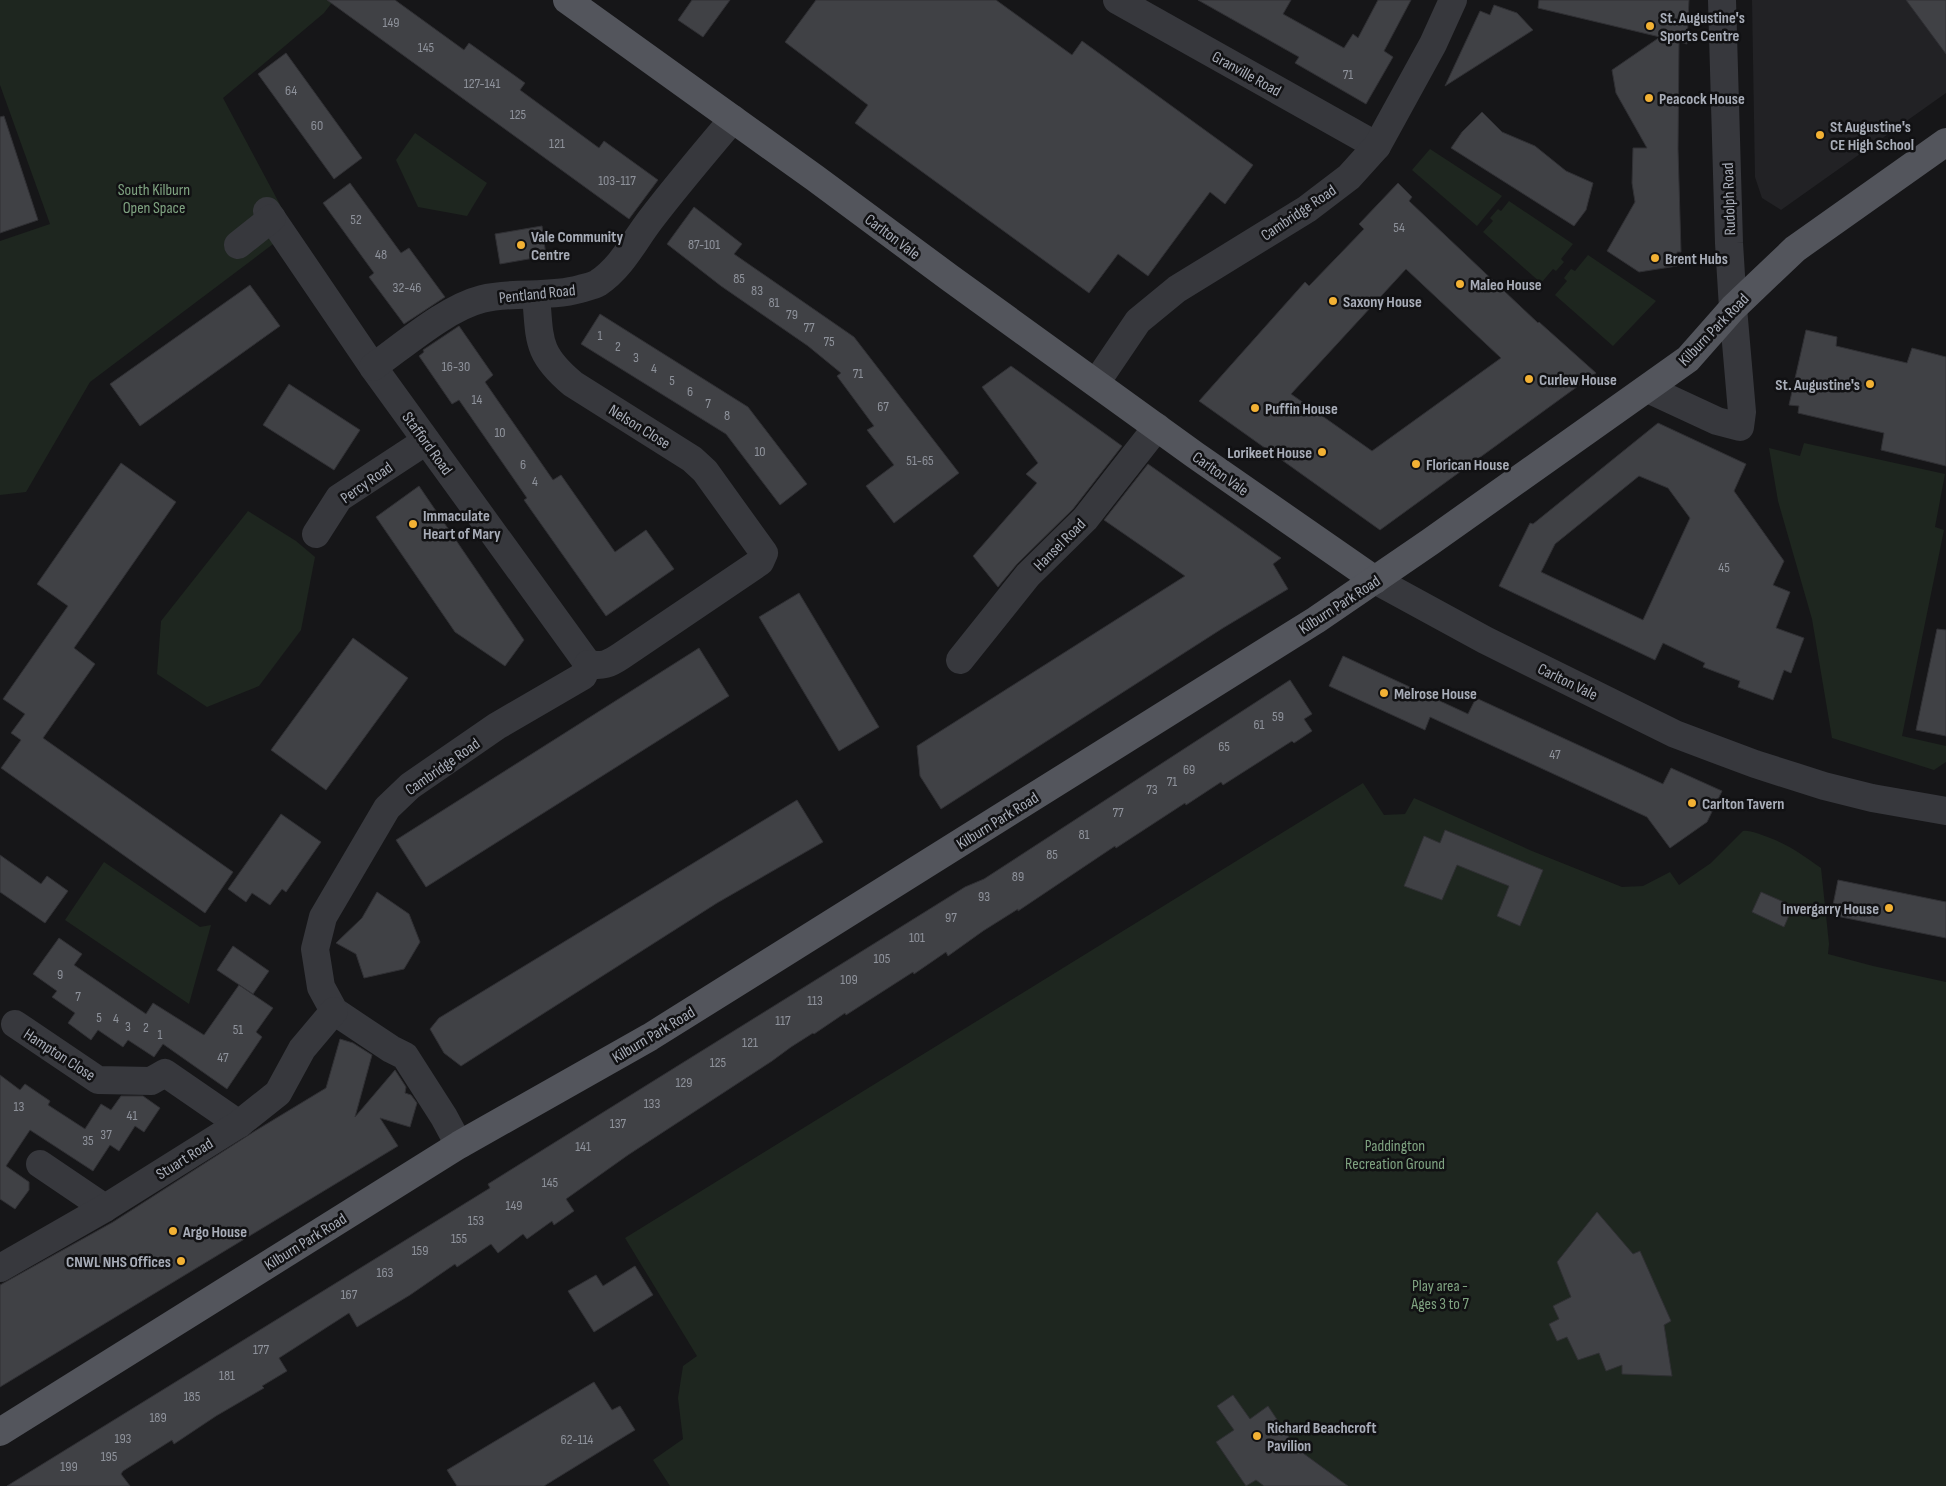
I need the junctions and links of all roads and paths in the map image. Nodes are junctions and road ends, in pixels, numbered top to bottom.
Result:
1 (567, 0) edge
2 (1116, 0) edge
3 (1453, 0) edge
4 (1722, 0) edge
5 (732, 119) junction
6 (1946, 142) edge
7 (1377, 146) junction
8 (238, 245) dead end
9 (536, 295) junction
10 (1733, 308) junction
11 (373, 367) junction
12 (1096, 383) junction
13 (1648, 389) junction
14 (1157, 427) junction
15 (426, 440) junction
16 (316, 534) dead end
17 (1375, 580) junction
18 (960, 660) dead end
19 (588, 664) junction
20 (1946, 811) edge
21 (334, 1012) junction
22 (15, 1024) dead end
23 (239, 1124) junction
24 (459, 1145) junction
25 (40, 1164) dead end
26 (105, 1208) junction
27 (0, 1268) edge
28 (0, 1432) edge

1 - 5 main road, Carlton Vale
2 - 7 street, Granville Road
3 - 7 street, Cambridge Road
4 - 10 street, Rudolph Road
5 - 9 street, Pentland Road
5 - 12 main road, Carlton Vale
6 - 10 main road, Kilburn Park Road
7 - 12 street, Cambridge Road
8 - 11 street, Stafford Road
9 - 11 street, Pentland Road
9 - 19 street, Nelson Close
10 - 13 main road, Kilburn Park Road
10 - 13 street, Rudolph Road
11 - 15 street, Stafford Road
12 - 14 main road, Carlton Vale
13 - 17 main road, Kilburn Park Road
14 - 17 main road, Carlton Vale
14 - 18 street, Hansel Road
15 - 16 street, Percy Road
15 - 19 street, Stafford Road
17 - 20 street, Carlton Vale
17 - 24 main road, Kilburn Park Road
19 - 21 street, Cambridge Road
21 - 23 street, Stuart Road
21 - 24 street
22 - 23 street, Hampton Close
23 - 26 street, Stuart Road
24 - 28 main road, Kilburn Park Road
25 - 26 street
26 - 27 street, Stuart Road

